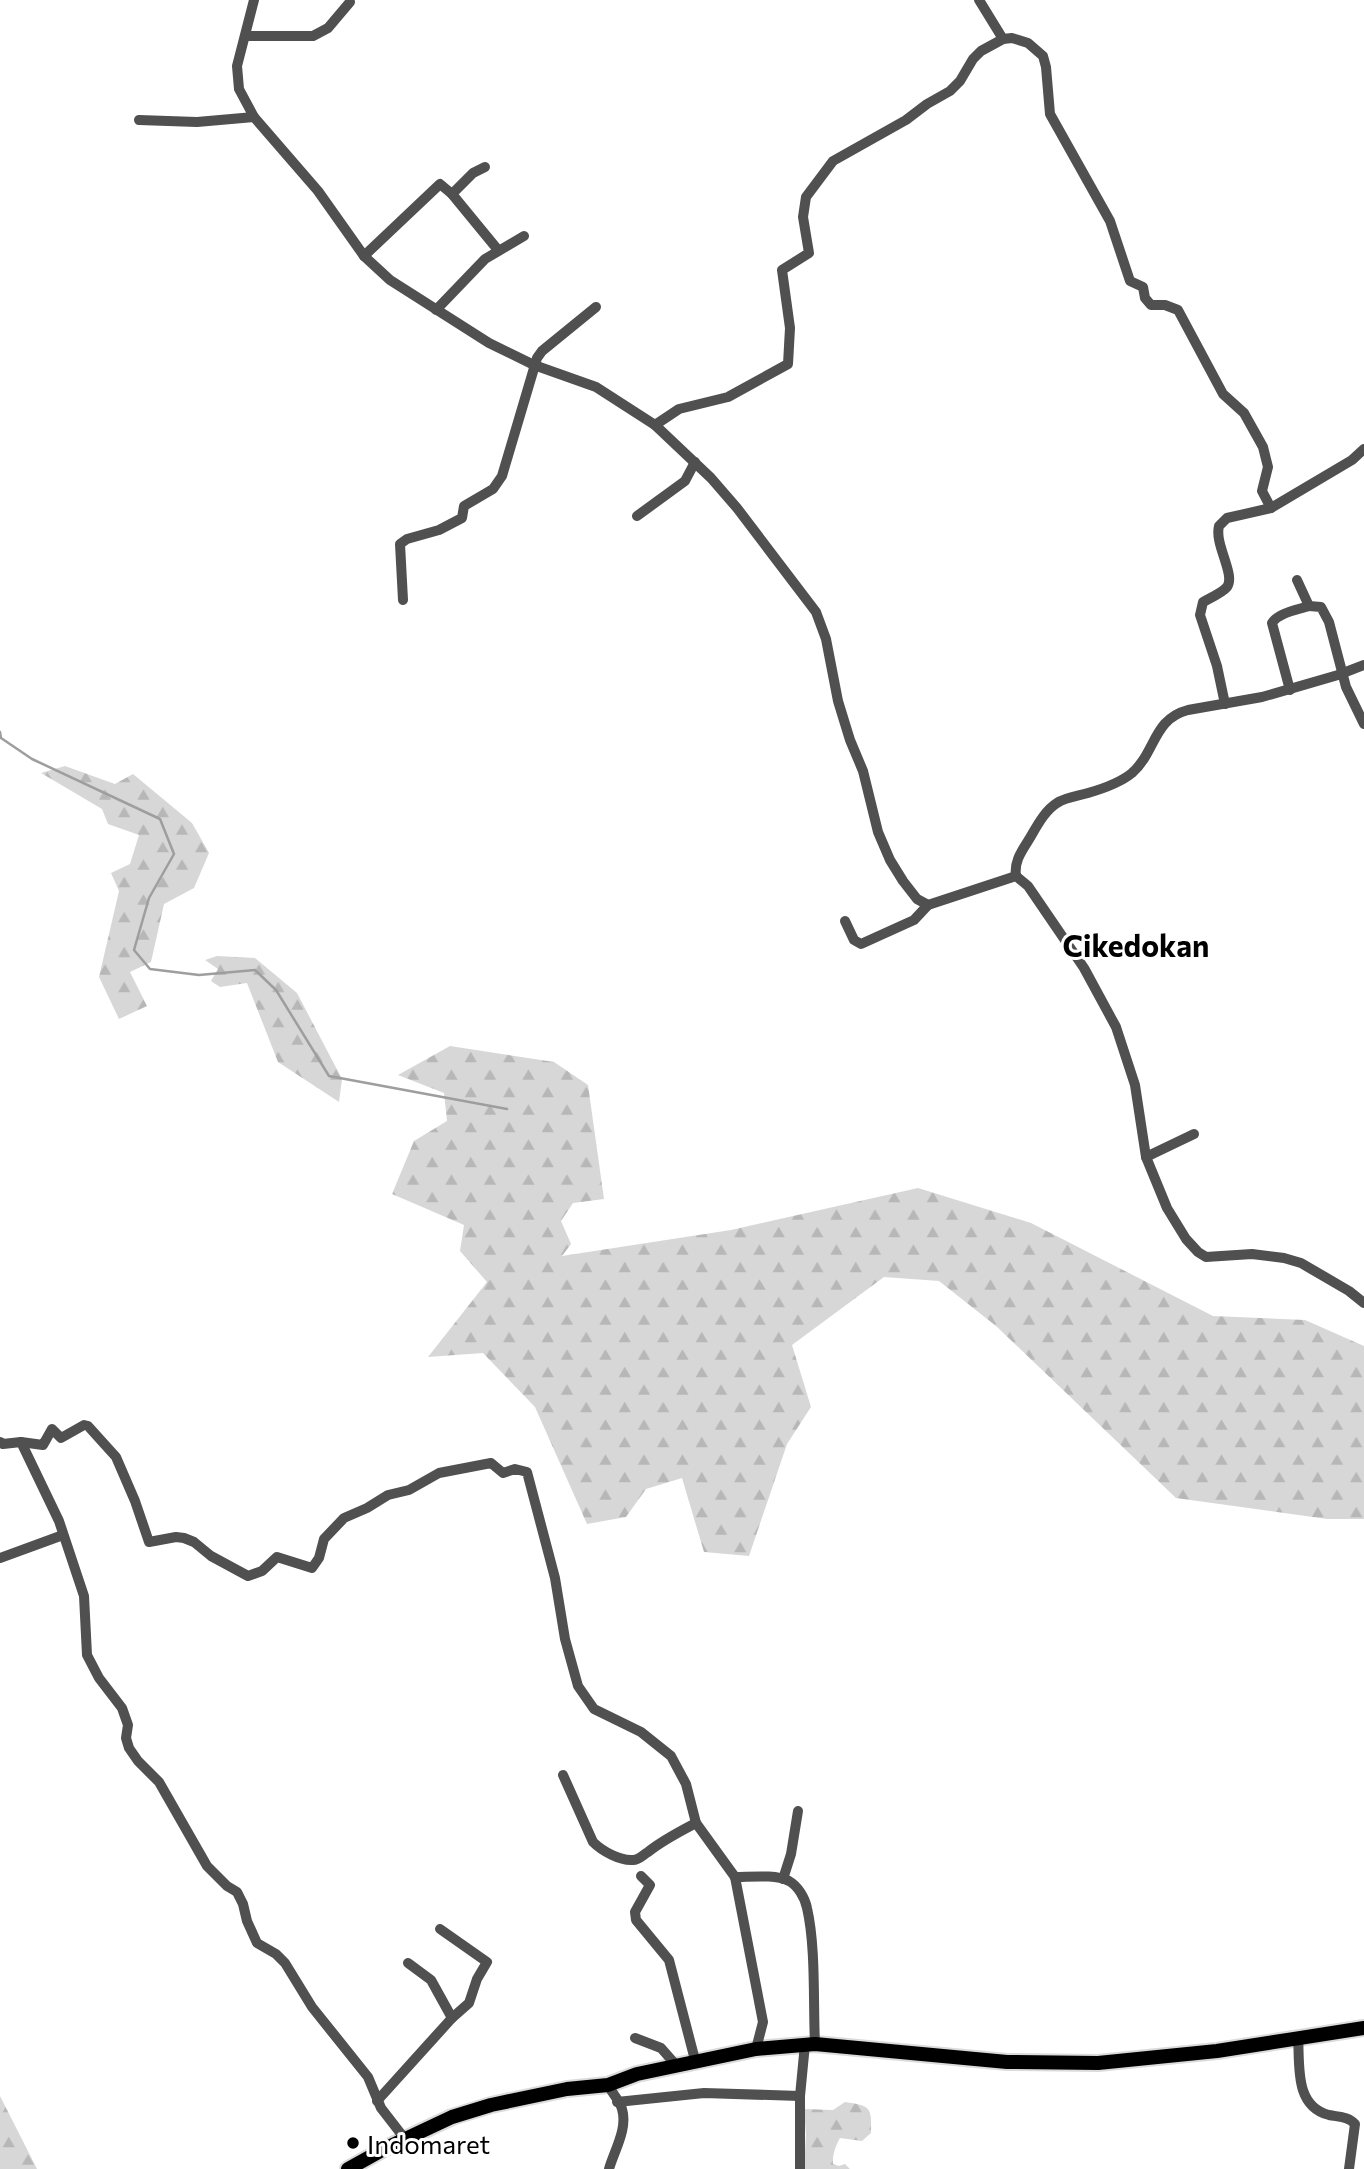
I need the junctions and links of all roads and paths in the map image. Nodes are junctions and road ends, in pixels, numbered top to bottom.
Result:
1 (254, 0) edge
2 (978, 0) edge
3 (350, 2) dead end
4 (246, 36) junction
5 (1003, 39) junction
6 (254, 117) junction
7 (139, 120) dead end
8 (485, 167) dead end
9 (452, 194) junction
10 (524, 236) dead end
11 (498, 250) junction
12 (364, 256) junction
13 (596, 307) dead end
14 (436, 310) junction
15 (534, 365) junction
16 (654, 425) junction
17 (1364, 449) edge
18 (695, 462) junction
19 (1271, 508) junction
20 (637, 516) dead end
21 (1297, 580) dead end
22 (403, 600) dead end
23 (1309, 606) junction
24 (1364, 665) edge
25 (1343, 673) junction
26 (1290, 690) junction
27 (1225, 704) junction
28 (1364, 724) edge
29 (1016, 876) junction
30 (928, 905) junction
31 (845, 921) dead end
32 (1194, 1134) dead end
33 (1146, 1157) junction
34 (1364, 1303) edge
35 (21, 1441) junction
36 (0, 1442) edge
37 (64, 1535) junction
38 (0, 1558) edge
39 (563, 1775) dead end
40 (798, 1811) dead end
41 (696, 1823) junction
42 (641, 1876) dead end
43 (735, 1877) junction
44 (783, 1879) junction
45 (440, 1929) dead end
46 (408, 1963) dead end
47 (452, 2018) junction
48 (1364, 2028) edge
49 (635, 2038) dead end
50 (1292, 2038) junction
51 (810, 2044) junction
52 (756, 2049) junction
53 (695, 2060) junction
54 (676, 2065) junction
55 (608, 2085) junction
56 (800, 2096) junction
57 (377, 2101) junction
58 (617, 2102) junction
59 (1351, 2119) junction
60 (1364, 2119) edge
61 (405, 2139) junction
62 (348, 2169) edge
63 (609, 2169) edge
64 (800, 2169) edge
65 (1349, 2169) edge

1 - 4 street
2 - 5 street
3 - 4 street
4 - 6 street
5 - 16 street
5 - 19 street
6 - 7 street
6 - 12 street
8 - 9 street
9 - 11 street
9 - 12 street
10 - 11 street
11 - 14 street
12 - 14 street
13 - 15 street
14 - 15 street
15 - 16 street
15 - 22 street
16 - 18 street
17 - 19 street
18 - 20 street
18 - 30 street
19 - 27 street
21 - 23 street
23 - 25 street
23 - 26 street
24 - 25 street
25 - 26 street
25 - 28 street
26 - 27 street
27 - 29 street
29 - 30 street
29 - 33 street
30 - 31 street
32 - 33 street
33 - 34 street
35 - 36 street
35 - 37 street
35 - 41 street
37 - 38 street
37 - 57 street
39 - 41 street
40 - 44 street
41 - 43 street
42 - 53 street
43 - 44 street
43 - 52 street
44 - 51 street
45 - 47 street
46 - 47 street
47 - 57 street
48 - 50 main road
49 - 54 street
50 - 51 main road
50 - 59 street
51 - 52 main road
51 - 56 street
52 - 53 main road
53 - 54 main road
54 - 55 main road
55 - 58 street
55 - 61 main road
56 - 58 street
56 - 64 street
57 - 61 street
58 - 63 street
59 - 60 street
59 - 65 street
61 - 62 main road

